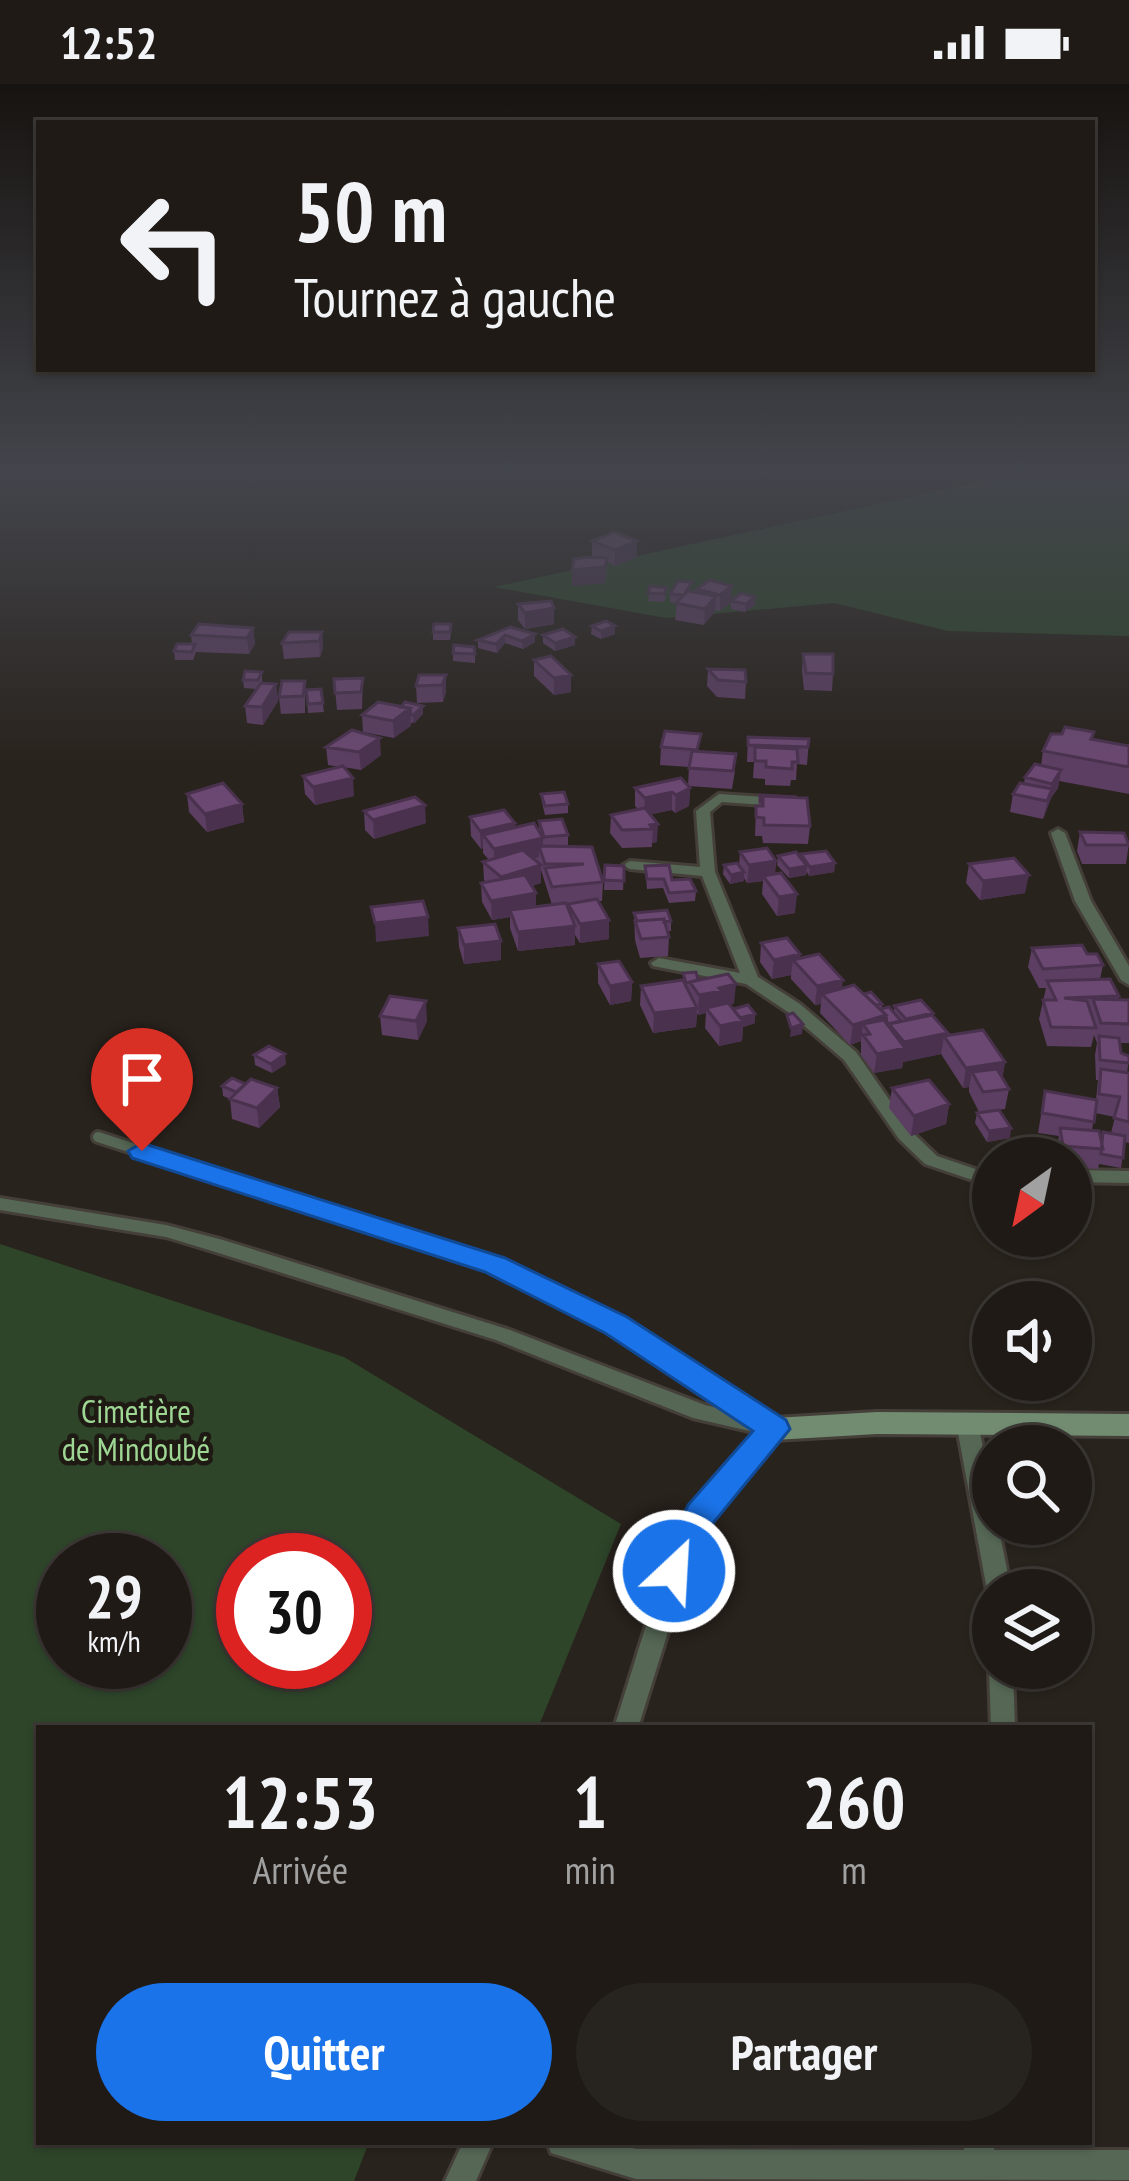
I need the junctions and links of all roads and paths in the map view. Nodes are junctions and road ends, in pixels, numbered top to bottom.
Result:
1 (802, 804) edge
2 (1058, 833) dead end
3 (630, 865) dead end
4 (708, 872) junction
5 (659, 963) dead end
6 (751, 980) junction
7 (1129, 980) edge
8 (98, 1137) dead end
9 (972, 1174) edge
10 (1092, 1177) edge
11 (1129, 1178) edge
12 (0, 1204) edge
13 (967, 1422) junction
14 (1129, 1425) edge
15 (774, 1429) junction
16 (995, 1569) edge
17 (1002, 1689) edge
18 (627, 1725) edge
19 (1003, 1725) edge
20 (477, 2145) edge
21 (572, 2145) edge
22 (980, 2154) edge
23 (1129, 2164) edge
24 (460, 2181) edge

1 - 4 street
2 - 7 street
3 - 4 street
4 - 6 street
5 - 6 street
6 - 9 street
8 - 15 lane
10 - 11 street
12 - 15 street
13 - 14 street
13 - 15 street
13 - 16 street
15 - 18 street
17 - 19 street
20 - 24 street
21 - 22 street
22 - 23 street

